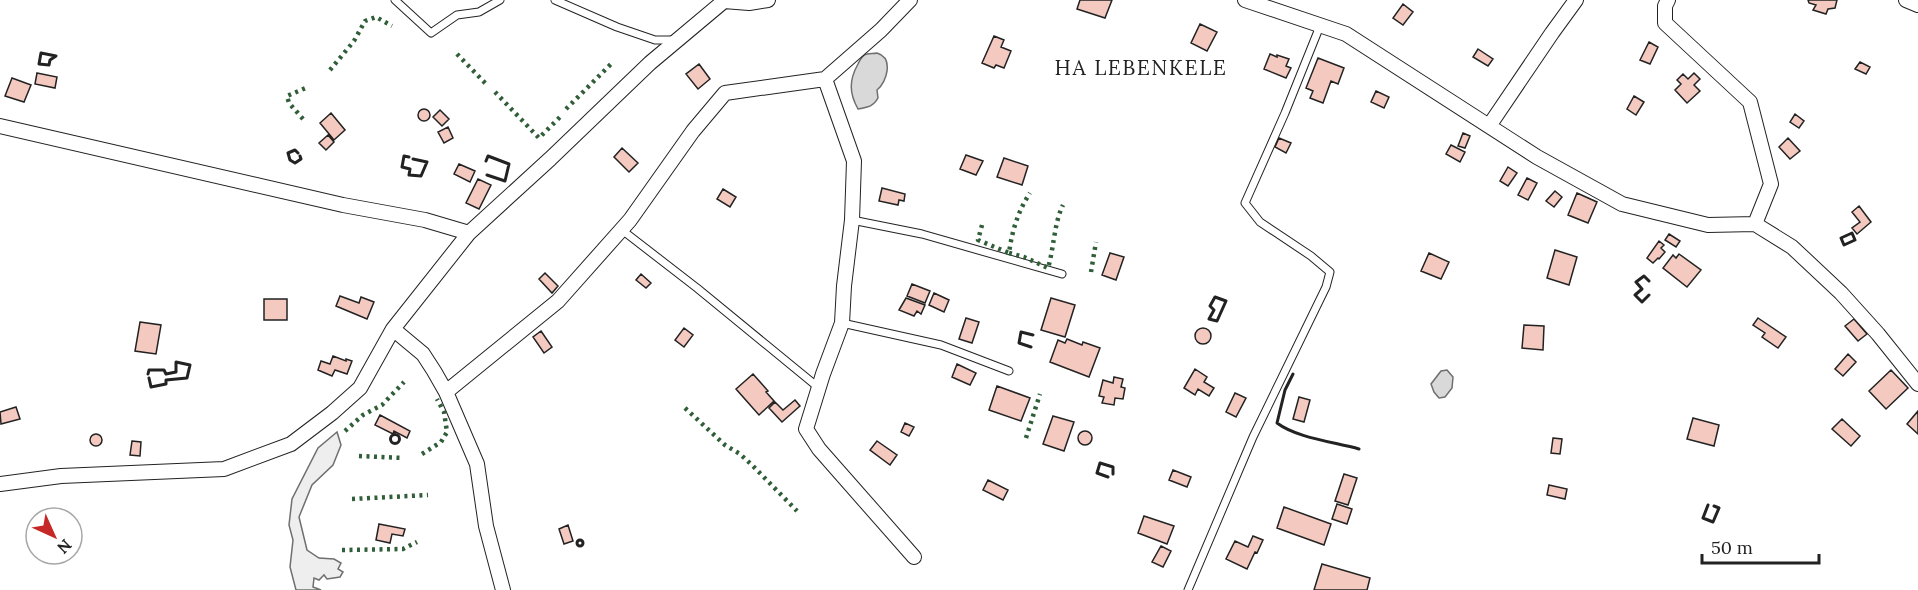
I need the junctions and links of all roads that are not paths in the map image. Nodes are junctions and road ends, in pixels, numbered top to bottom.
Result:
1 (395, 0) edge
2 (500, 0) edge
3 (555, 0) edge
4 (768, 0) edge
5 (910, 0) edge
6 (1245, 0) edge
7 (1576, 0) edge
8 (1668, 0) edge
9 (1906, 0) edge
10 (725, 1) edge
11 (1918, 5) edge
12 (1320, 26) junction
13 (678, 40) junction
14 (825, 79) junction
15 (0, 126) edge
16 (1490, 126) junction
17 (852, 220) junction
18 (1755, 224) junction
19 (622, 230) junction
20 (469, 233) junction
21 (1062, 274) dead end
22 (842, 323) junction
23 (393, 329) junction
24 (1009, 371) dead end
25 (1918, 384) edge
26 (819, 388) junction
27 (446, 392) junction
28 (0, 484) edge
29 (914, 557) dead end
30 (503, 590) edge
31 (1188, 590) edge

1 - 2 lane
3 - 13 lane
4 - 10 street
5 - 14 street
6 - 12 street
7 - 16 street
8 - 18 street
9 - 11 street
10 - 13 street
12 - 16 street
12 - 31 lane
13 - 20 street
14 - 17 street
14 - 19 street
15 - 20 street
16 - 18 street
17 - 21 lane
17 - 22 street
18 - 25 street
19 - 26 lane
19 - 27 street
20 - 23 street
22 - 24 lane
22 - 26 street
23 - 27 street
23 - 28 street
26 - 29 street
27 - 30 street

